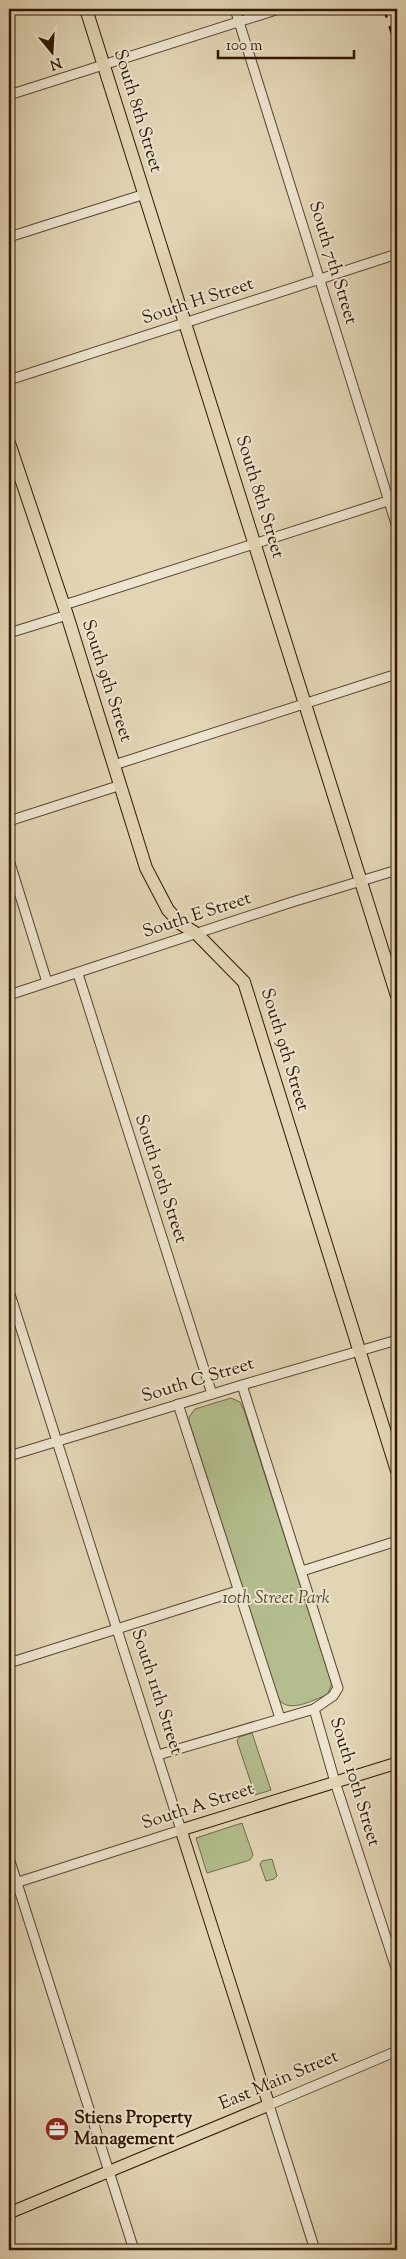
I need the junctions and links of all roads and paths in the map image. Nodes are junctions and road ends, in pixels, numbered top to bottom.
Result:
1 (86, 9) edge
2 (235, 9) edge
3 (279, 9) edge
4 (239, 21) junction
5 (104, 65) junction
6 (9, 96) edge
7 (145, 194) junction
8 (9, 237) edge
9 (397, 254) edge
10 (320, 279) junction
11 (186, 322) junction
12 (9, 380) edge
13 (9, 444) edge
14 (393, 499) edge
15 (397, 527) edge
16 (255, 545) junction
17 (65, 610) junction
18 (9, 633) edge
19 (397, 674) edge
20 (305, 704) junction
21 (114, 765) junction
22 (121, 785) junction
23 (9, 821) edge
24 (9, 860) edge
25 (397, 870) edge
26 (361, 881) junction
27 (197, 934) junction
28 (78, 974) junction
29 (47, 982) junction
30 (9, 995) edge
31 (397, 996) edge
32 (9, 1291) edge
33 (397, 1340) edge
34 (359, 1352) junction
35 (242, 1385) junction
36 (212, 1394) junction
37 (178, 1404) junction
38 (57, 1441) junction
39 (9, 1456) edge
40 (397, 1471) edge
41 (397, 1541) edge
42 (302, 1572) junction
43 (237, 1591) junction
44 (117, 1629) junction
45 (9, 1663) edge
46 (314, 1709) junction
47 (280, 1718) junction
48 (158, 1755) junction
49 (397, 1763) edge
50 (335, 1782) junction
51 (181, 1830) junction
52 (9, 1858) edge
53 (13, 1884) edge
54 (397, 1971) edge
55 (397, 2051) edge
56 (269, 2105) junction
57 (109, 2170) junction
58 (9, 2213) edge
59 (134, 2250) edge
60 (315, 2250) edge

1 - 5 highway, South 8th Street
2 - 4 street, South 7th Street
3 - 4 street
4 - 5 street
4 - 10 street, South 7th Street
5 - 6 street
5 - 7 highway, South 8th Street
7 - 8 street
7 - 11 highway, South 8th Street
9 - 10 street, South H Street
10 - 11 street, South H Street
10 - 14 street, South 7th Street
11 - 12 street, South H Street
11 - 16 highway, South 8th Street
13 - 17 highway, South 9th Street
14 - 15 street, South 7th Street
14 - 16 street
16 - 17 street
16 - 20 highway, South 8th Street
17 - 18 street
17 - 21 highway, South 9th Street
19 - 20 street
20 - 21 street
20 - 26 highway, South 8th Street
21 - 22 highway, South 9th Street
22 - 23 street
22 - 27 highway, South 9th Street
24 - 29 street
25 - 26 street, South E Street
26 - 27 street, South E Street
26 - 31 highway, South 8th Street
27 - 28 street, South E Street
27 - 34 highway, South 9th Street
28 - 29 street, South E Street
28 - 36 street, South 10th Street
29 - 30 street, South E Street
32 - 38 street, South 11th Street
33 - 34 street, South C Street
34 - 35 street, South C Street
34 - 40 highway, South 9th Street
35 - 36 street, South C Street
35 - 42 street, South 10th Street
36 - 37 street, South C Street
37 - 38 street, South C Street
37 - 43 street
38 - 39 street, South C Street
38 - 44 street, South 11th Street
41 - 42 street
42 - 46 street, South 10th Street
43 - 44 street
43 - 47 street
44 - 45 street
44 - 48 street, South 11th Street
46 - 47 street
46 - 50 street, South 10th Street
47 - 48 street
48 - 51 street, South 11th Street
49 - 50 main road, South A Street
50 - 51 main road, South A Street
50 - 54 street, South 10th Street
51 - 53 street, South A Street
51 - 56 main road, South 11th Street
52 - 53 street
53 - 57 street
55 - 56 street, East Main Street
56 - 57 main road, East Main Street
56 - 60 street
57 - 58 main road, East Main Street
57 - 59 street

